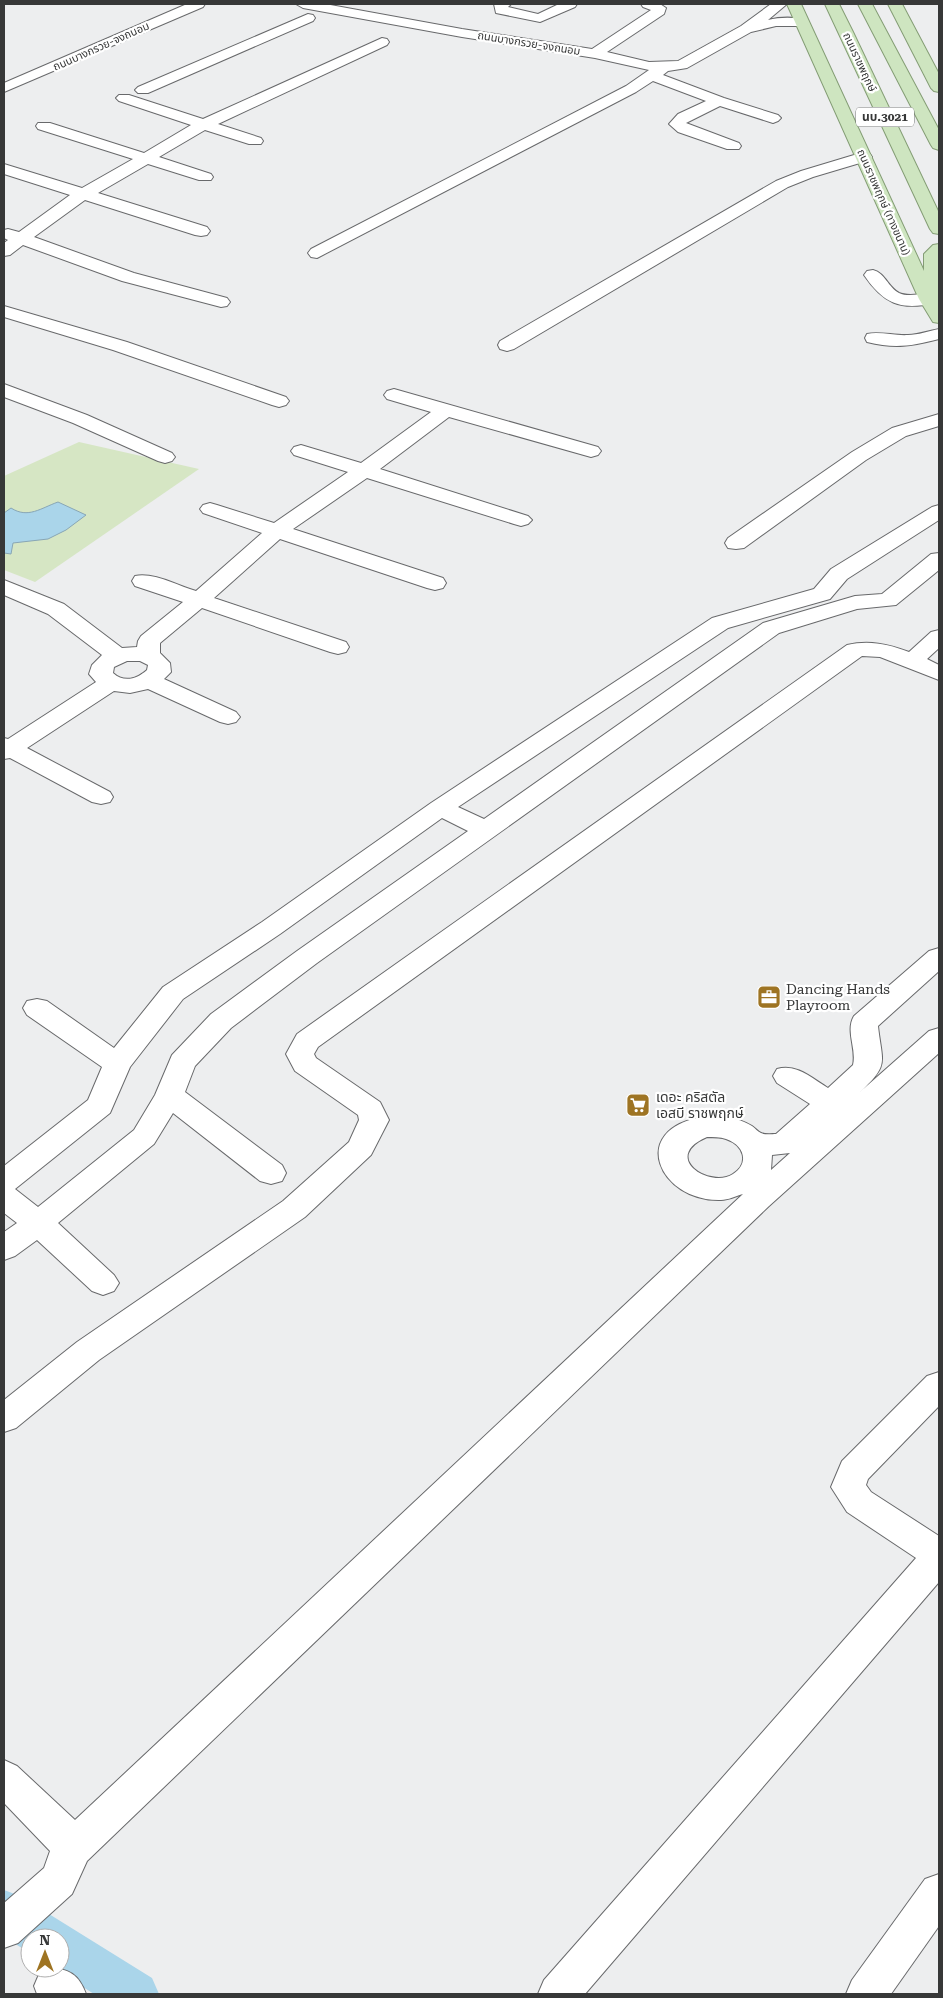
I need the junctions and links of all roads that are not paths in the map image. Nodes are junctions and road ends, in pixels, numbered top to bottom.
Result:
1 (198, 4) edge
2 (504, 4) edge
3 (648, 4) edge
4 (780, 4) edge
5 (794, 4) edge
6 (832, 4) edge
7 (865, 4) edge
8 (886, 4) edge
9 (895, 4) edge
10 (563, 5) edge
11 (306, 7) edge
12 (902, 18) junction
13 (802, 23) junction
14 (746, 29) junction
15 (382, 42) dead end
16 (595, 54) junction
17 (659, 71) junction
18 (938, 84) edge
19 (4, 88) edge
20 (143, 90) dead end
21 (124, 98) dead end
22 (719, 101) junction
23 (773, 118) dead end
24 (204, 124) junction
25 (44, 126) dead end
26 (256, 140) dead end
27 (939, 145) edge
28 (733, 146) dead end
29 (148, 157) junction
30 (864, 157) junction
31 (4, 170) edge
32 (205, 177) dead end
33 (84, 194) junction
34 (939, 229) edge
35 (201, 231) dead end
36 (12, 236) edge
37 (939, 249) edge
38 (4, 251) edge
39 (317, 253) dead end
40 (873, 276) dead end
41 (221, 302) dead end
42 (937, 308) edge
43 (4, 311) edge
44 (939, 334) edge
45 (874, 338) dead end
46 (507, 345) dead end
47 (4, 390) edge
48 (394, 396) dead end
49 (278, 401) dead end
50 (446, 410) junction
51 (939, 420) edge
52 (300, 450) dead end
53 (591, 451) dead end
54 (165, 456) dead end
55 (364, 471) junction
56 (210, 509) dead end
57 (939, 511) edge
58 (521, 520) dead end
59 (277, 531) junction
60 (736, 543) dead end
61 (939, 559) edge
62 (143, 581) dead end
63 (435, 584) dead end
64 (4, 588) edge
65 (199, 600) junction
66 (939, 637) edge
67 (338, 648) dead end
68 (918, 655) dead end
69 (118, 656) junction
70 (148, 656) junction
71 (939, 673) edge
72 (149, 681) junction
73 (110, 683) junction
74 (228, 718) dead end
75 (6, 748) edge
76 (101, 797) dead end
77 (440, 808) junction
78 (486, 830) junction
79 (939, 957) edge
80 (38, 1008) dead end
81 (939, 1038) edge
82 (117, 1064) junction
83 (883, 1068) junction
84 (787, 1076) dead end
85 (169, 1096) junction
86 (839, 1109) junction
87 (752, 1143) junction
88 (270, 1173) dead end
89 (4, 1182) edge
90 (749, 1192) junction
91 (4, 1197) edge
92 (38, 1223) junction
93 (4, 1248) edge
94 (103, 1283) dead end
95 (939, 1385) edge
96 (4, 1418) edge
97 (939, 1556) edge
98 (4, 1778) edge
99 (63, 1856) junction
100 (939, 1894) edge
101 (4, 1929) edge
102 (558, 1994) edge
103 (866, 1994) edge

1 - 19 street, ถนนบางกรวย-จงถนอม
2 - 10 street
3 - 16 street
4 - 14 street, ถนนบางกรวย-จงถนอม
5 - 13 main road, ถนนราชพฤกษ์ (ทางขนาน) / นบ.3021
6 - 34 main road, ถนนราชพฤกษ์ / นบ.3021
7 - 27 main road, นบ.3021
8 - 12 main road
9 - 12 main road
11 - 16 street, ถนนบางกรวย-จงถนอม
11 - 20 street
12 - 18 main road
13 - 14 street, ถนนบางกรวย-จงถนอม
13 - 30 main road, ถนนราชพฤกษ์ (ทางขนาน) / นบ.3021
14 - 17 street, ถนนบางกรวย-จงถนอม
15 - 24 street
16 - 17 street, ถนนบางกรวย-จงถนอม
17 - 22 street
17 - 39 street
21 - 24 street
22 - 23 street
22 - 28 street
24 - 26 street
24 - 29 street
25 - 29 street
29 - 32 street
29 - 33 street
30 - 42 main road, ถนนราชพฤกษ์ (ทางขนาน) / นบ.3021
30 - 46 street
31 - 33 street
33 - 35 street
33 - 36 street
36 - 38 street
36 - 41 street
37 - 42 main road
40 - 42 street
43 - 49 street
44 - 45 street
47 - 54 street
48 - 50 street
50 - 53 street
50 - 55 street
51 - 60 street
52 - 55 street
55 - 58 street
55 - 59 street
56 - 59 street
57 - 77 street
59 - 63 street
59 - 65 street
61 - 78 street
62 - 65 street
64 - 69 street
65 - 67 street
65 - 70 street
66 - 68 street
69 - 70 street
69 - 73 street
70 - 72 street
71 - 96 street
72 - 73 street
72 - 74 street
73 - 75 street
75 - 76 street
77 - 78 street
77 - 82 street
78 - 85 street
79 - 83 street
80 - 82 street
81 - 83 street
82 - 89 street
83 - 86 street
84 - 86 street
85 - 88 street
85 - 92 street
86 - 87 street
86 - 90 street
87 - 90 street
87 - 90 street
90 - 99 street
91 - 92 street
92 - 93 street
92 - 94 street
95 - 97 street
97 - 102 street
98 - 99 street
99 - 101 street
100 - 103 street

